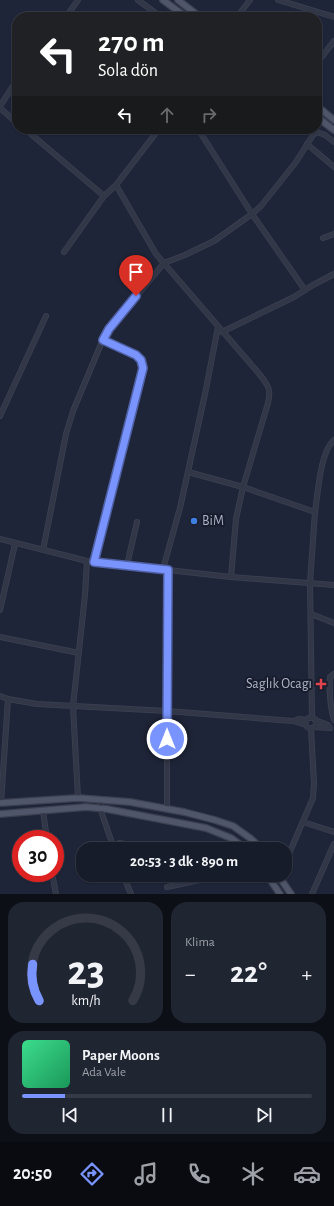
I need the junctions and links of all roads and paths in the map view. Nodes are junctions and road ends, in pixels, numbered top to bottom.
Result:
1 (78, 0) edge
2 (138, 0) edge
3 (163, 0) edge
4 (178, 0) edge
5 (250, 0) edge
6 (278, 0) edge
7 (70, 12) edge
8 (154, 12) edge
9 (179, 12) edge
10 (194, 12) edge
11 (241, 12) edge
12 (318, 12) edge
13 (322, 13) edge
14 (334, 17) edge
15 (334, 41) edge
16 (322, 57) edge
17 (12, 88) edge
18 (0, 107) edge
19 (322, 110) edge
20 (12, 118) edge
21 (334, 120) edge
22 (322, 121) edge
23 (334, 130) edge
24 (31, 134) edge
25 (155, 134) edge
26 (201, 134) edge
27 (316, 134) edge
28 (322, 134) edge
29 (334, 142) edge
30 (308, 144) junction
31 (334, 167) edge
32 (116, 185) junction
33 (104, 196) junction
34 (252, 214) junction
35 (334, 234) edge
36 (323, 238) dead end
37 (64, 252) dead end
38 (164, 262) junction
39 (334, 274) edge
40 (305, 290) junction
41 (46, 316) dead end
42 (218, 327) junction
43 (222, 332) junction
44 (103, 340) junction
45 (0, 416) edge
46 (334, 440) edge
47 (188, 472) junction
48 (243, 487) junction
49 (315, 512) junction
50 (136, 522) dead end
51 (0, 539) edge
52 (16, 544) junction
53 (43, 550) junction
54 (86, 561) junction
55 (94, 562) junction
56 (127, 565) junction
57 (166, 570) junction
58 (231, 577) junction
59 (310, 583) junction
60 (334, 585) edge
61 (0, 610) edge
62 (311, 614) junction
63 (334, 623) edge
64 (0, 637) edge
65 (79, 653) junction
66 (334, 674) edge
67 (0, 696) edge
68 (8, 699) junction
69 (332, 699) edge
70 (73, 706) junction
71 (167, 711) junction
72 (314, 719) junction
73 (334, 720) edge
74 (306, 722) junction
75 (312, 728) junction
76 (332, 728) edge
77 (78, 798) junction
78 (102, 799) junction
79 (0, 803) edge
80 (100, 808) junction
81 (167, 808) junction
82 (43, 811) junction
83 (0, 814) edge
84 (303, 822) junction
85 (46, 830) edge
86 (334, 832) edge
87 (112, 842) edge
88 (236, 842) edge
89 (254, 842) edge
90 (334, 844) edge
91 (292, 846) edge
92 (54, 882) edge
93 (126, 882) edge
94 (190, 882) edge
95 (272, 882) edge
96 (283, 882) edge
97 (166, 887) dead end
98 (56, 894) edge
99 (131, 894) edge
100 (280, 894) edge
101 (291, 894) edge
102 (312, 894) edge

1 - 7 street
2 - 8 street
3 - 9 main road
4 - 10 main road
5 - 11 street
6 - 12 street
13 - 14 street
15 - 16 street
17 - 18 street
18 - 20 street
19 - 21 main road
22 - 23 main road
24 - 33 street
25 - 32 street
26 - 34 street
27 - 30 street
28 - 29 street
30 - 31 street
30 - 34 street
32 - 33 street
32 - 38 street
33 - 37 street
34 - 38 street
34 - 40 street
35 - 36 street
38 - 42 street
38 - 44 street
39 - 40 street
40 - 43 street
41 - 45 street
42 - 43 street
42 - 47 street
43 - 48 street
44 - 53 street
44 - 55 street
46 - 49 street
47 - 48 street
47 - 57 street
48 - 49 street
48 - 58 street
49 - 59 street
50 - 56 street
51 - 52 street
52 - 53 street
52 - 61 street
53 - 54 street
54 - 55 street
54 - 65 street
55 - 56 street
56 - 57 street
57 - 58 street
57 - 71 street
58 - 59 street
59 - 60 street
59 - 62 street
62 - 63 street
62 - 72 street
64 - 65 street
65 - 70 street
66 - 69 street
67 - 68 street
68 - 70 street
68 - 79 street
69 - 73 street
70 - 71 street
70 - 77 street
71 - 74 street
71 - 81 street
72 - 74 street
72 - 75 street
72 - 76 street
74 - 75 street
75 - 76 street
75 - 84 street
77 - 78 main road
77 - 79 main road
78 - 80 street
78 - 81 main road
80 - 82 main road
80 - 87 street
80 - 88 main road
81 - 89 main road
82 - 83 main road
82 - 85 street
84 - 86 street
84 - 91 street
90 - 102 street
92 - 98 street
93 - 99 street
94 - 97 street
95 - 100 main road
96 - 101 main road

